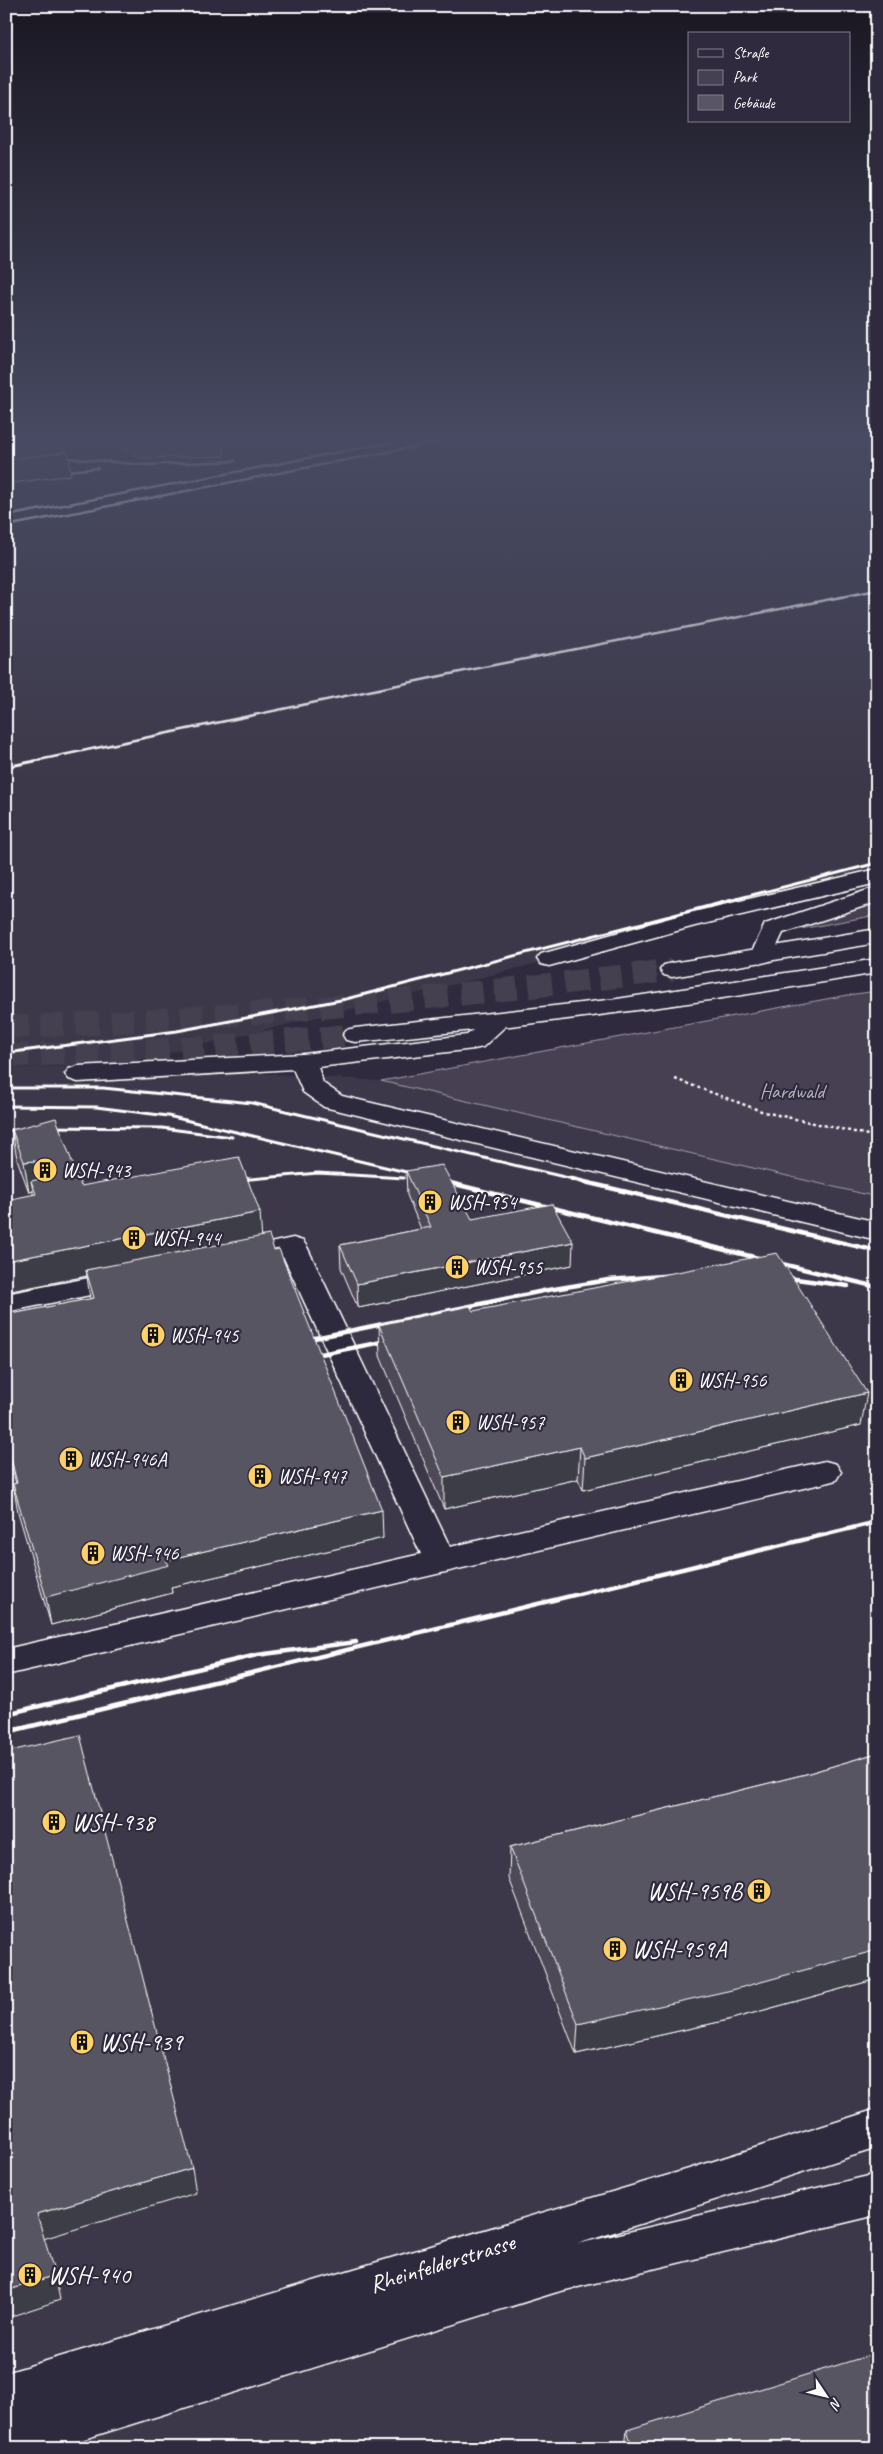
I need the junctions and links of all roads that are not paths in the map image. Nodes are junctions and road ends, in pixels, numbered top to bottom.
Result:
1 (877, 876) edge
2 (877, 894) edge
3 (877, 936) edge
4 (762, 956) junction
5 (549, 959) dead end
6 (877, 966) edge
7 (672, 970) tunnel mouth
8 (500, 1020) junction
9 (355, 1035) tunnel mouth
10 (303, 1061) junction
11 (78, 1074) dead end
12 (877, 1231) edge
13 (217, 1262) edge
14 (150, 1275) edge
15 (6, 1303) edge
16 (825, 1472) dead end
17 (441, 1562) junction
18 (6, 1662) edge
19 (877, 2128) edge
20 (877, 2194) edge
21 (6, 2396) edge
22 (6, 2440) edge

1 - 5 main road
2 - 4 main road
3 - 4 main road
4 - 7 main road
6 - 8 main road
8 - 9 main road
8 - 10 main road
10 - 11 main road
10 - 12 main road
13 - 17 main road
14 - 15 main road
16 - 17 main road
17 - 18 main road
19 - 21 main road, Rheinfelderstrasse
20 - 22 main road, Rheinfelderstrasse

